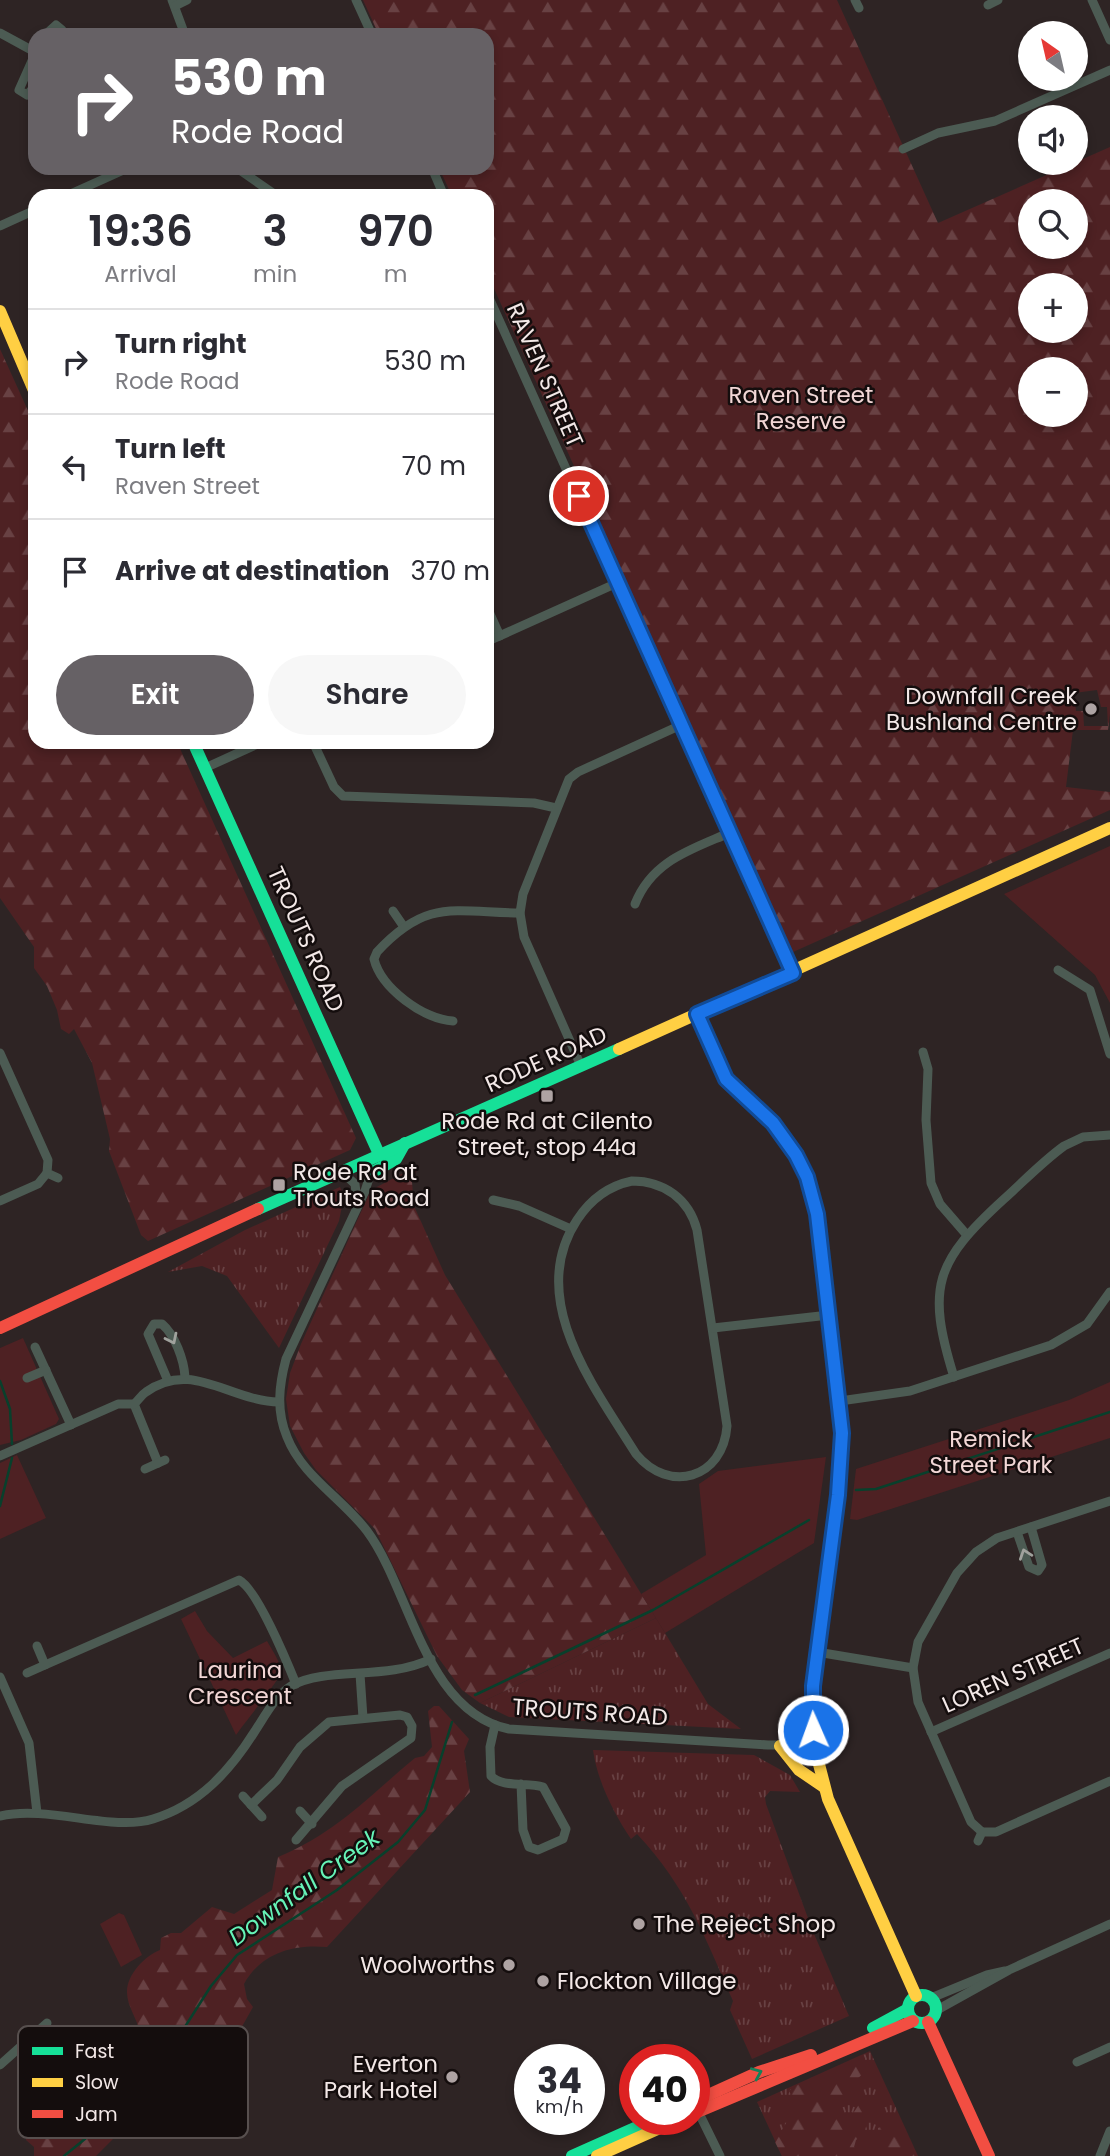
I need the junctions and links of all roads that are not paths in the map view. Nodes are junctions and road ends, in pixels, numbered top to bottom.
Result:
1 (187, 0) edge
2 (356, 0) edge
3 (998, 0) edge
4 (1092, 0) edge
5 (173, 3) edge
6 (988, 5) dead end
7 (182, 28) edge
8 (369, 28) edge
9 (0, 33) edge
10 (1110, 40) edge
11 (28, 49) edge
12 (28, 69) edge
13 (1110, 70) edge
14 (28, 94) edge
15 (903, 149) dead end
16 (112, 175) edge
17 (249, 175) edge
18 (82, 189) edge
19 (268, 189) edge
20 (28, 213) edge
21 (0, 226) edge
22 (494, 309) edge
23 (0, 310) edge
24 (28, 373) edge
25 (617, 583) junction
26 (494, 623) edge
27 (500, 636) junction
28 (494, 639) edge
29 (681, 725) junction
30 (196, 749) edge
31 (247, 749) edge
32 (316, 749) edge
33 (205, 768) junction
34 (556, 808) junction
35 (1110, 828) edge
36 (729, 833) junction
37 (635, 904) dead end
38 (393, 911) dead end
39 (520, 913) junction
40 (404, 927) junction
41 (1058, 970) dead end
42 (793, 973) junction
43 (697, 1014) junction
44 (453, 1021) dead end
45 (923, 1052) dead end
46 (0, 1053) edge
47 (1110, 1054) edge
48 (581, 1066) junction
49 (1110, 1135) edge
50 (406, 1143) junction
51 (374, 1156) junction
52 (341, 1171) junction
53 (47, 1173) junction
54 (371, 1173) junction
55 (58, 1178) dead end
56 (493, 1200) dead end
57 (0, 1201) edge
58 (357, 1201) junction
59 (571, 1229) junction
60 (966, 1234) junction
61 (1110, 1292) edge
62 (829, 1315) junction
63 (0, 1328) edge
64 (713, 1328) junction
65 (35, 1348) dead end
66 (46, 1370) junction
67 (185, 1377) junction
68 (954, 1377) junction
69 (27, 1378) dead end
70 (168, 1381) junction
71 (840, 1401) junction
72 (279, 1402) junction
73 (134, 1404) junction
74 (71, 1425) junction
75 (0, 1456) edge
76 (145, 1469) dead end
77 (1110, 1501) edge
78 (1031, 1527) junction
79 (1017, 1532) junction
80 (37, 1646) dead end
81 (817, 1652) junction
82 (1110, 1653) edge
83 (430, 1659) junction
84 (45, 1665) junction
85 (913, 1668) junction
86 (27, 1672) dead end
87 (360, 1674) junction
88 (0, 1677) edge
89 (296, 1684) junction
90 (363, 1718) junction
91 (495, 1725) junction
92 (931, 1732) junction
93 (780, 1745) junction
94 (814, 1745) junction
95 (1110, 1781) edge
96 (522, 1784) junction
97 (824, 1787) junction
98 (243, 1796) dead end
99 (251, 1805) junction
100 (300, 1811) dead end
101 (37, 1813) junction
102 (0, 1816) edge
103 (262, 1817) dead end
104 (312, 1824) junction
105 (296, 1840) dead end
106 (1110, 1924) edge
107 (916, 1996) junction
108 (934, 2004) junction
109 (911, 2015) junction
110 (928, 2022) junction
111 (47, 2023) dead end
112 (44, 2026) edge
113 (1110, 2047) edge
114 (18, 2049) edge
115 (1077, 2062) dead end
116 (0, 2065) edge
117 (710, 2101) edge
118 (1110, 2131) edge
119 (619, 2135) edge
120 (644, 2135) edge
121 (710, 2135) edge
122 (572, 2156) edge
123 (597, 2156) edge
124 (720, 2156) edge
125 (989, 2156) edge
126 (1100, 2156) edge

1 - 5 street
2 - 8 street
3 - 6 street
4 - 10 street
5 - 7 street
9 - 11 street
12 - 14 street
13 - 15 street
16 - 18 street
17 - 19 street
20 - 21 street
22 - 25 street, RAVEN STREET
23 - 24 street
25 - 27 street
25 - 29 street, RAVEN STREET
26 - 27 street
27 - 28 street
29 - 34 street
29 - 36 street, RAVEN STREET
30 - 33 street, TROUTS ROAD
31 - 33 street
32 - 34 street
33 - 51 street, TROUTS ROAD
34 - 39 street
35 - 42 street, RODE ROAD
36 - 37 street
36 - 42 street, RAVEN STREET
38 - 40 street
39 - 40 street
39 - 48 street
40 - 44 street
41 - 47 street
42 - 43 street, RODE ROAD
43 - 48 street, RODE ROAD
43 - 62 street
45 - 60 street
46 - 53 street
48 - 50 street, RODE ROAD
49 - 60 street
50 - 51 street, RODE ROAD
50 - 54 street
51 - 52 street, RODE ROAD
51 - 54 street, TROUTS ROAD
52 - 58 street
52 - 63 street, RODE ROAD
53 - 55 street
53 - 57 street
54 - 58 street, TROUTS ROAD
56 - 59 street
58 - 72 street, TROUTS ROAD
59 - 64 street
59 - 64 street
60 - 68 street
61 - 68 street
62 - 64 street
62 - 71 street
65 - 66 street
66 - 69 street
66 - 74 street
67 - 70 street
70 -> 67 street
67 - 72 street
68 - 71 street
70 - 73 street
71 - 81 street
72 - 83 street, TROUTS ROAD
73 - 74 street
73 - 76 street
74 - 75 street
77 - 78 street
78 - 79 street
78 -> 79 street
79 - 85 street
80 - 84 street
81 - 85 street
81 - 94 street
82 - 92 street, LOREN STREET
83 - 87 street
83 - 91 street, TROUTS ROAD
84 - 86 street
84 - 89 street
85 - 92 street
87 - 89 street
87 - 90 street
88 - 101 street
89 - 101 street
90 - 99 street
90 - 104 street
91 - 93 street, TROUTS ROAD
91 - 96 street
92 - 95 street
93 - 94 street, TROUTS ROAD
93 - 97 street
94 - 97 street
96 - 96 street
97 - 107 street
98 - 99 street
99 - 103 street
100 - 104 street
101 - 102 street
104 - 105 street
106 - 108 street
107 - 108 street
107 - 109 street
108 - 110 street
109 - 110 street
109 - 117 street
110 - 125 street
111 - 112 street
113 - 115 street
114 - 116 street
118 - 126 street
119 - 122 street
120 - 123 street
121 - 124 street

